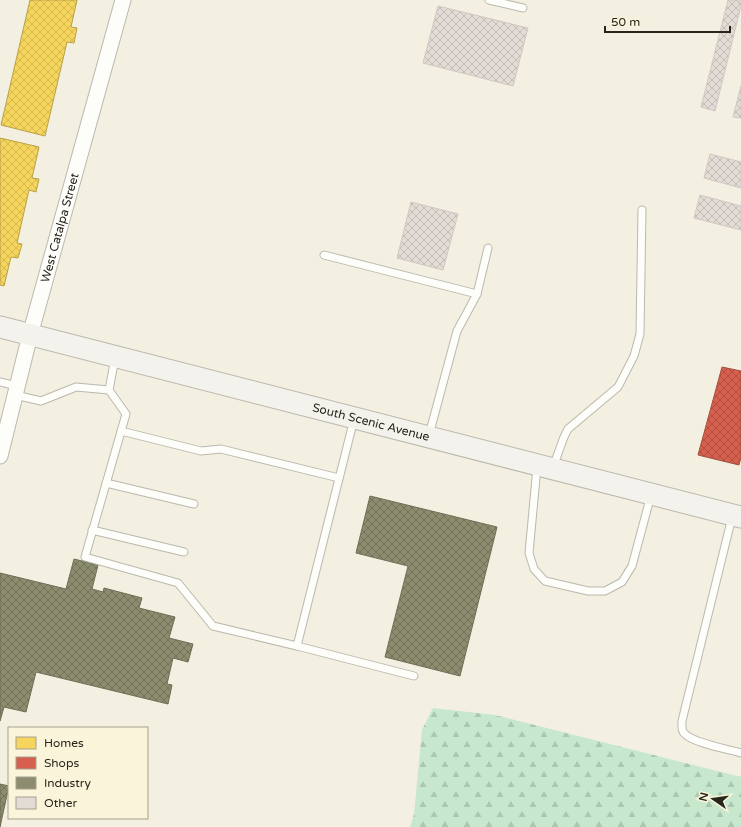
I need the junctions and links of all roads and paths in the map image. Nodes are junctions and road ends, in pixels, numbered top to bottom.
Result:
1 (123, 0) edge
2 (489, 0) edge
3 (523, 8) dead end
4 (642, 210) dead end
5 (488, 248) dead end
6 (324, 255) dead end
7 (477, 294) junction
8 (0, 327) edge
9 (30, 335) junction
10 (116, 357) junction
11 (0, 382) edge
12 (16, 390) junction
13 (109, 390) junction
14 (354, 419) junction
15 (121, 432) junction
16 (428, 438) junction
17 (0, 456) edge
18 (545, 467) junction
19 (339, 478) junction
20 (106, 483) junction
21 (651, 494) junction
22 (194, 504) dead end
23 (737, 516) edge
24 (92, 530) junction
25 (184, 552) dead end
26 (297, 646) junction
27 (414, 676) dead end
28 (741, 753) edge

1 - 9 street, West Catalpa Street
2 - 3 lane
4 - 18 lane
5 - 7 lane
6 - 7 lane
7 - 16 lane
8 - 9 main road, South Scenic Avenue
9 - 10 main road, South Scenic Avenue
9 - 12 street, West Catalpa Street
10 - 13 lane
10 - 14 main road, South Scenic Avenue
11 - 12 lane
12 - 13 lane
12 - 17 street, West Catalpa Street
13 - 15 lane
14 - 16 main road, South Scenic Avenue
14 - 19 lane
15 - 19 lane
15 - 20 lane
16 - 18 main road, South Scenic Avenue
18 - 21 main road, South Scenic Avenue
18 - 21 lane
19 - 26 lane
20 - 22 lane
20 - 24 lane
21 - 23 main road, South Scenic Avenue
23 - 28 lane
24 - 25 lane
24 - 26 lane
26 - 27 lane

